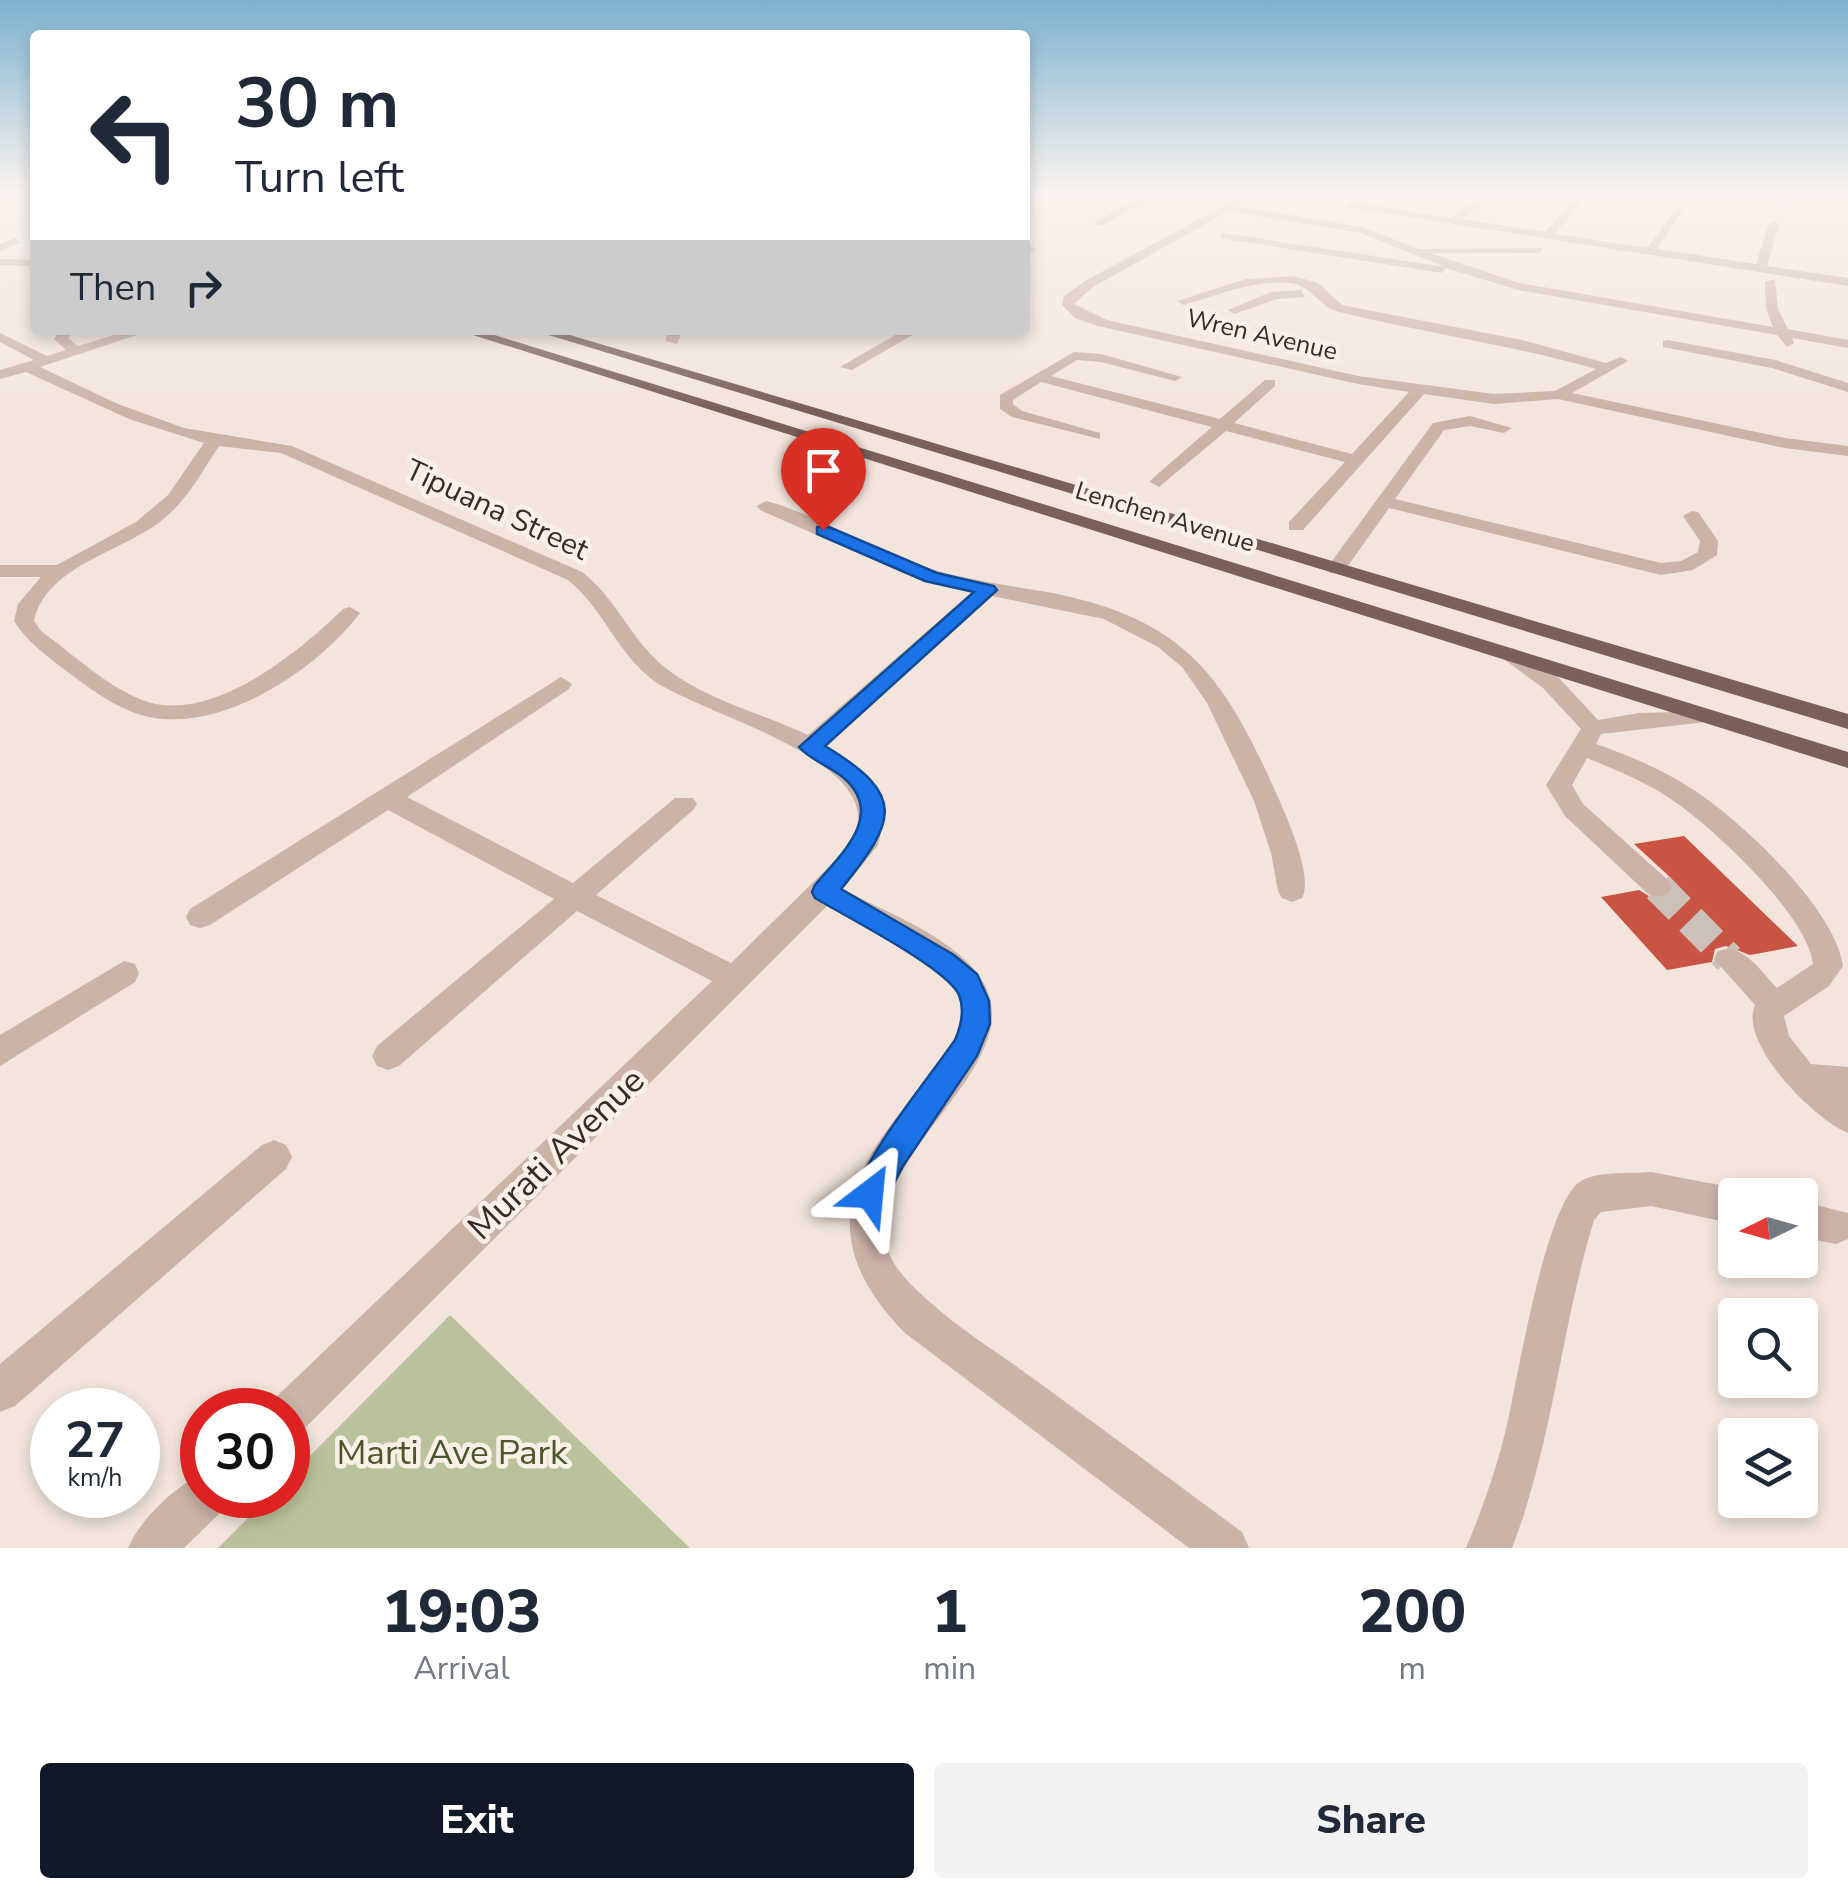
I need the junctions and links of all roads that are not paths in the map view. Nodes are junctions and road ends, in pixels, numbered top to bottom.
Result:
1 (1126, 264) edge
2 (1389, 264) edge
3 (1448, 264) edge
4 (1656, 264) edge
5 (1720, 264) edge
6 (1762, 264) edge
7 (1462, 270) junction
8 (1760, 270) junction
9 (1771, 282) junction
10 (1848, 282) edge
11 (1848, 294) edge
12 (1324, 295) junction
13 (1183, 301) dead end
14 (1234, 310) dead end
15 (1783, 333) junction
16 (64, 335) edge
17 (129, 335) edge
18 (144, 335) edge
19 (480, 335) edge
20 (557, 335) edge
21 (905, 335) edge
22 (0, 337) edge
23 (1668, 344) dead end
24 (1848, 344) edge
25 (73, 353) junction
26 (37, 364) junction
27 (847, 367) dead end
28 (1800, 371) junction
29 (0, 375) edge
30 (1175, 376) dead end
31 (1038, 377) junction
32 (1270, 383) dead end
33 (1848, 388) edge
34 (1420, 390) junction
35 (1558, 395) junction
36 (1220, 426) junction
37 (1504, 428) dead end
38 (1094, 436) dead end
39 (214, 441) junction
40 (1848, 451) edge
41 (1354, 459) junction
42 (1159, 482) dead end
43 (1384, 502) junction
44 (766, 506) dead end
45 (1692, 516) dead end
46 (1296, 526) dead end
47 (1336, 569) junction
48 (0, 571) edge
49 (60, 572) junction
50 (988, 590) junction
51 (350, 613) dead end
52 (1513, 655) junction
53 (560, 684) dead end
54 (1707, 716) junction
55 (1848, 722) edge
56 (1587, 738) junction
57 (810, 747) junction
58 (1848, 760) edge
59 (387, 798) junction
60 (684, 804) dead end
61 (1658, 887) tunnel mouth
62 (824, 892) junction
63 (1292, 892) dead end
64 (575, 897) junction
65 (200, 918) dead end
66 (1729, 959) tunnel mouth
67 (124, 973) dead end
68 (735, 979) junction
69 (1774, 1005) junction
70 (0, 1052) edge
71 (388, 1056) dead end
72 (1804, 1078) junction
73 (1848, 1082) edge
74 (1848, 1118) edge
75 (274, 1158) dead end
76 (1718, 1203) edge
77 (1818, 1222) edge
78 (1836, 1226) dead end
79 (0, 1391) edge
80 (310, 1394) edge
81 (182, 1518) edge
82 (151, 1548) edge
83 (1226, 1548) edge
84 (1489, 1548) edge

1 - 34 street, Wren Avenue
2 - 7 street
3 - 7 street
4 - 9 street
5 - 8 street
6 - 8 street
7 - 15 street
8 - 10 street
9 - 11 street
9 - 15 street
12 - 13 street
12 - 14 street
12 - 35 street
15 - 24 street
15 - 28 street
16 - 25 street
17 - 25 street
18 - 25 street
19 - 52 main road, Lenchen Avenue
20 - 47 main road, Lenchen Avenue
21 - 27 street
22 - 26 street, Tipuana Street
23 - 28 street
25 - 26 street
26 - 29 street
26 - 39 street, Tipuana Street
28 - 33 street
30 - 31 street
31 - 36 street
31 - 38 street
32 - 36 street
34 - 35 street, Wren Avenue
34 - 41 street
35 - 40 street
36 - 41 street
36 - 42 street
37 - 43 street
39 - 49 street
39 - 57 street, Tipuana Street
41 - 46 street
43 - 45 street
43 - 47 street
44 - 50 street
47 - 55 main road, Lenchen Avenue
48 - 49 street
49 - 51 street
50 - 57 street
50 - 63 street
52 - 54 main road, Lenchen Avenue
52 - 56 street
53 - 59 street
54 - 56 street
54 - 58 main road, Lenchen Avenue
56 - 61 street
56 - 69 street
57 - 62 street, Tipuana Street
59 - 64 street
59 - 65 street
60 - 64 street
62 - 68 street, Murati Avenue
62 - 83 street
64 - 68 street
64 - 71 street
66 - 69 street
67 - 70 street
68 - 80 street, Murati Avenue
69 - 72 street
72 - 73 street
72 - 74 street
75 - 79 street
76 - 84 street
77 - 78 street
81 - 82 street

